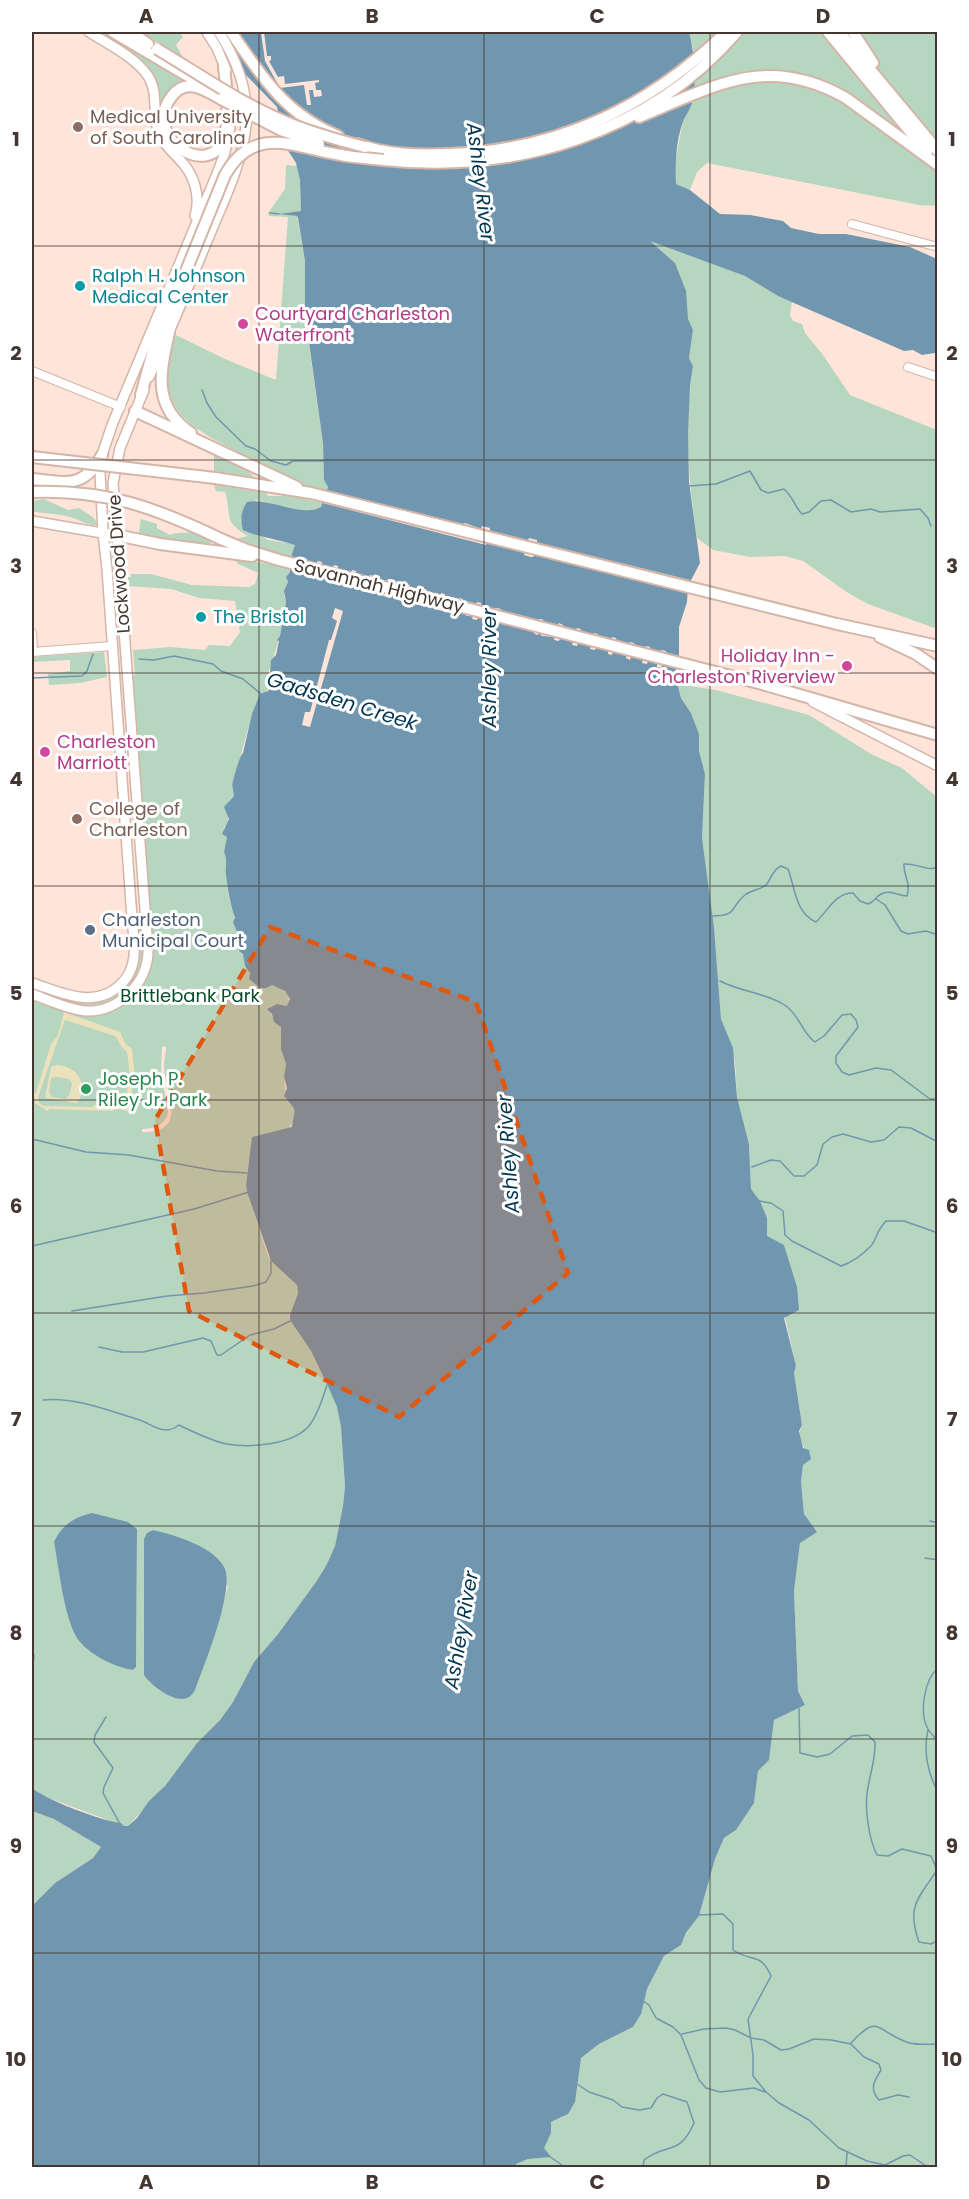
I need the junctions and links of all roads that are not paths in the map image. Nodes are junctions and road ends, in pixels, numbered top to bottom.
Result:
1 (89, 32) edge
2 (113, 32) edge
3 (124, 32) edge
4 (131, 32) edge
5 (207, 32) edge
6 (219, 32) edge
7 (231, 32) edge
8 (726, 32) edge
9 (737, 32) edge
10 (828, 32) edge
11 (839, 32) edge
12 (853, 32) edge
13 (152, 49) junction
14 (225, 66) junction
15 (221, 99) junction
16 (594, 134) junction
17 (922, 135) junction
18 (365, 147) junction
19 (938, 151) edge
20 (383, 160) junction
21 (938, 163) edge
22 (852, 224) dead end
23 (938, 247) edge
24 (186, 248) junction
25 (169, 333) junction
26 (147, 345) junction
27 (908, 367) dead end
28 (32, 371) edge
29 (938, 377) edge
30 (141, 395) junction
31 (121, 406) junction
32 (135, 411) junction
33 (214, 447) junction
34 (102, 455) junction
35 (32, 457) edge
36 (32, 479) edge
37 (32, 492) edge
38 (313, 494) junction
39 (32, 521) edge
40 (103, 533) junction
41 (116, 535) junction
42 (279, 560) junction
43 (107, 569) junction
44 (118, 569) junction
45 (837, 624) junction
46 (32, 633) edge
47 (112, 646) junction
48 (125, 646) junction
49 (938, 646) edge
50 (32, 652) edge
51 (938, 669) edge
52 (792, 692) junction
53 (118, 718) junction
54 (130, 718) junction
55 (938, 735) edge
56 (938, 766) edge
57 (135, 777) junction
58 (122, 778) junction
59 (139, 832) junction
60 (126, 833) junction
61 (145, 917) junction
62 (132, 918) junction
63 (32, 983) edge
64 (48, 988) junction
65 (32, 994) edge
66 (44, 998) junction

1 - 24 main road
2 - 13 highway
3 - 13 highway
4 - 13 highway
5 - 14 main road, Lockwood Drive
6 - 25 main road, Lockwood Drive, bridge
7 - 18 highway, bridge
8 - 18 highway
9 - 16 highway
10 - 21 highway
11 - 17 highway
12 - 17 highway
13 - 15 highway
13 - 18 highway, bridge
14 - 15 highway, bridge
14 - 24 main road, Lockwood Drive, bridge
15 - 20 highway, bridge
16 - 20 highway
16 - 21 highway
17 - 19 highway
20 - 30 highway, bridge
22 - 23 street
24 - 26 main road, Lockwood Drive
25 - 30 main road, Lockwood Drive
25 - 33 highway
26 - 30 main road
26 - 31 main road, Lockwood Drive
27 - 29 street
28 - 31 street
30 - 32 main road, Lockwood Drive
31 - 32 main road
31 - 34 main road, Lockwood Drive
32 - 33 highway
32 - 41 main road, Lockwood Drive
33 - 38 highway
34 - 36 highway
34 - 40 main road, Lockwood Drive
35 - 38 highway, bridge
37 - 42 highway, Savannah Highway, bridge
38 - 45 highway
39 - 40 main road
40 - 41 main road
40 - 43 main road, Lockwood Drive
41 - 42 highway
41 - 44 main road, Lockwood Drive
42 - 52 highway, Savannah Highway
43 - 44 main road
43 - 47 main road, Lockwood Drive
44 - 48 main road, Lockwood Drive
45 - 49 highway
45 - 51 highway
46 - 50 street
47 - 48 main road
47 - 50 street
47 - 53 main road, Lockwood Drive
48 - 54 main road, Lockwood Drive
52 - 55 highway, Savannah Highway
52 - 56 main road
53 - 54 main road
53 - 58 main road, Lockwood Drive
54 - 57 main road, Lockwood Drive
57 - 58 main road
57 - 59 main road, Lockwood Drive
58 - 60 main road, Lockwood Drive
59 - 60 main road
59 - 61 main road, Lockwood Drive
60 - 62 main road, Lockwood Drive
61 - 62 main road
61 - 66 main road, Lockwood Drive
62 - 64 main road, Lockwood Drive
63 - 64 main road, Lockwood Drive
64 - 66 main road
65 - 66 main road, Lockwood Drive

